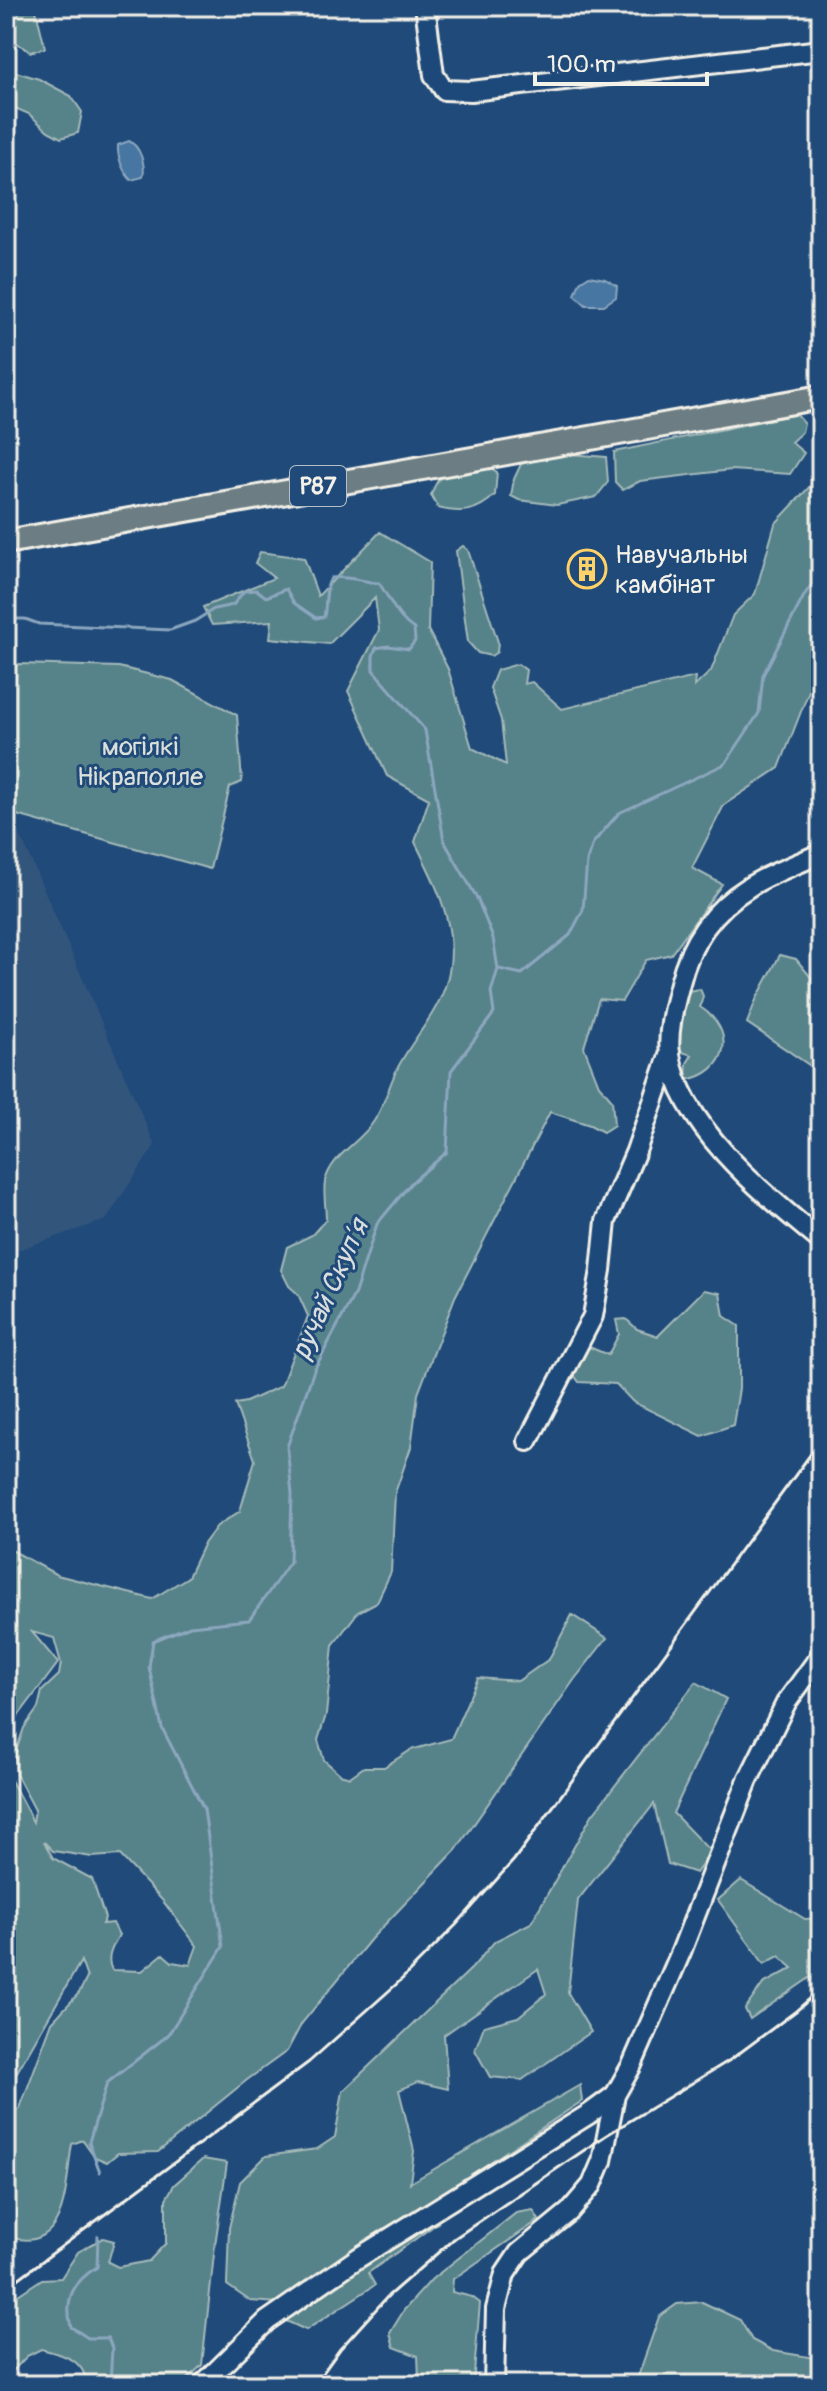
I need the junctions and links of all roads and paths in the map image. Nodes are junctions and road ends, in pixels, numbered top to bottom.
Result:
1 (425, 6) edge
2 (821, 50) edge
3 (821, 397) edge
4 (6, 542) edge
5 (821, 853) edge
6 (670, 1053) junction
7 (821, 1241) edge
8 (528, 1441) dead end
9 (821, 1655) edge
10 (615, 2095) junction
11 (202, 2385) edge
12 (494, 2385) edge

1 - 2 street
3 - 4 main road, Р87
5 - 6 street
6 - 7 street
6 - 8 street
9 - 10 street
10 - 11 street
10 - 12 street

